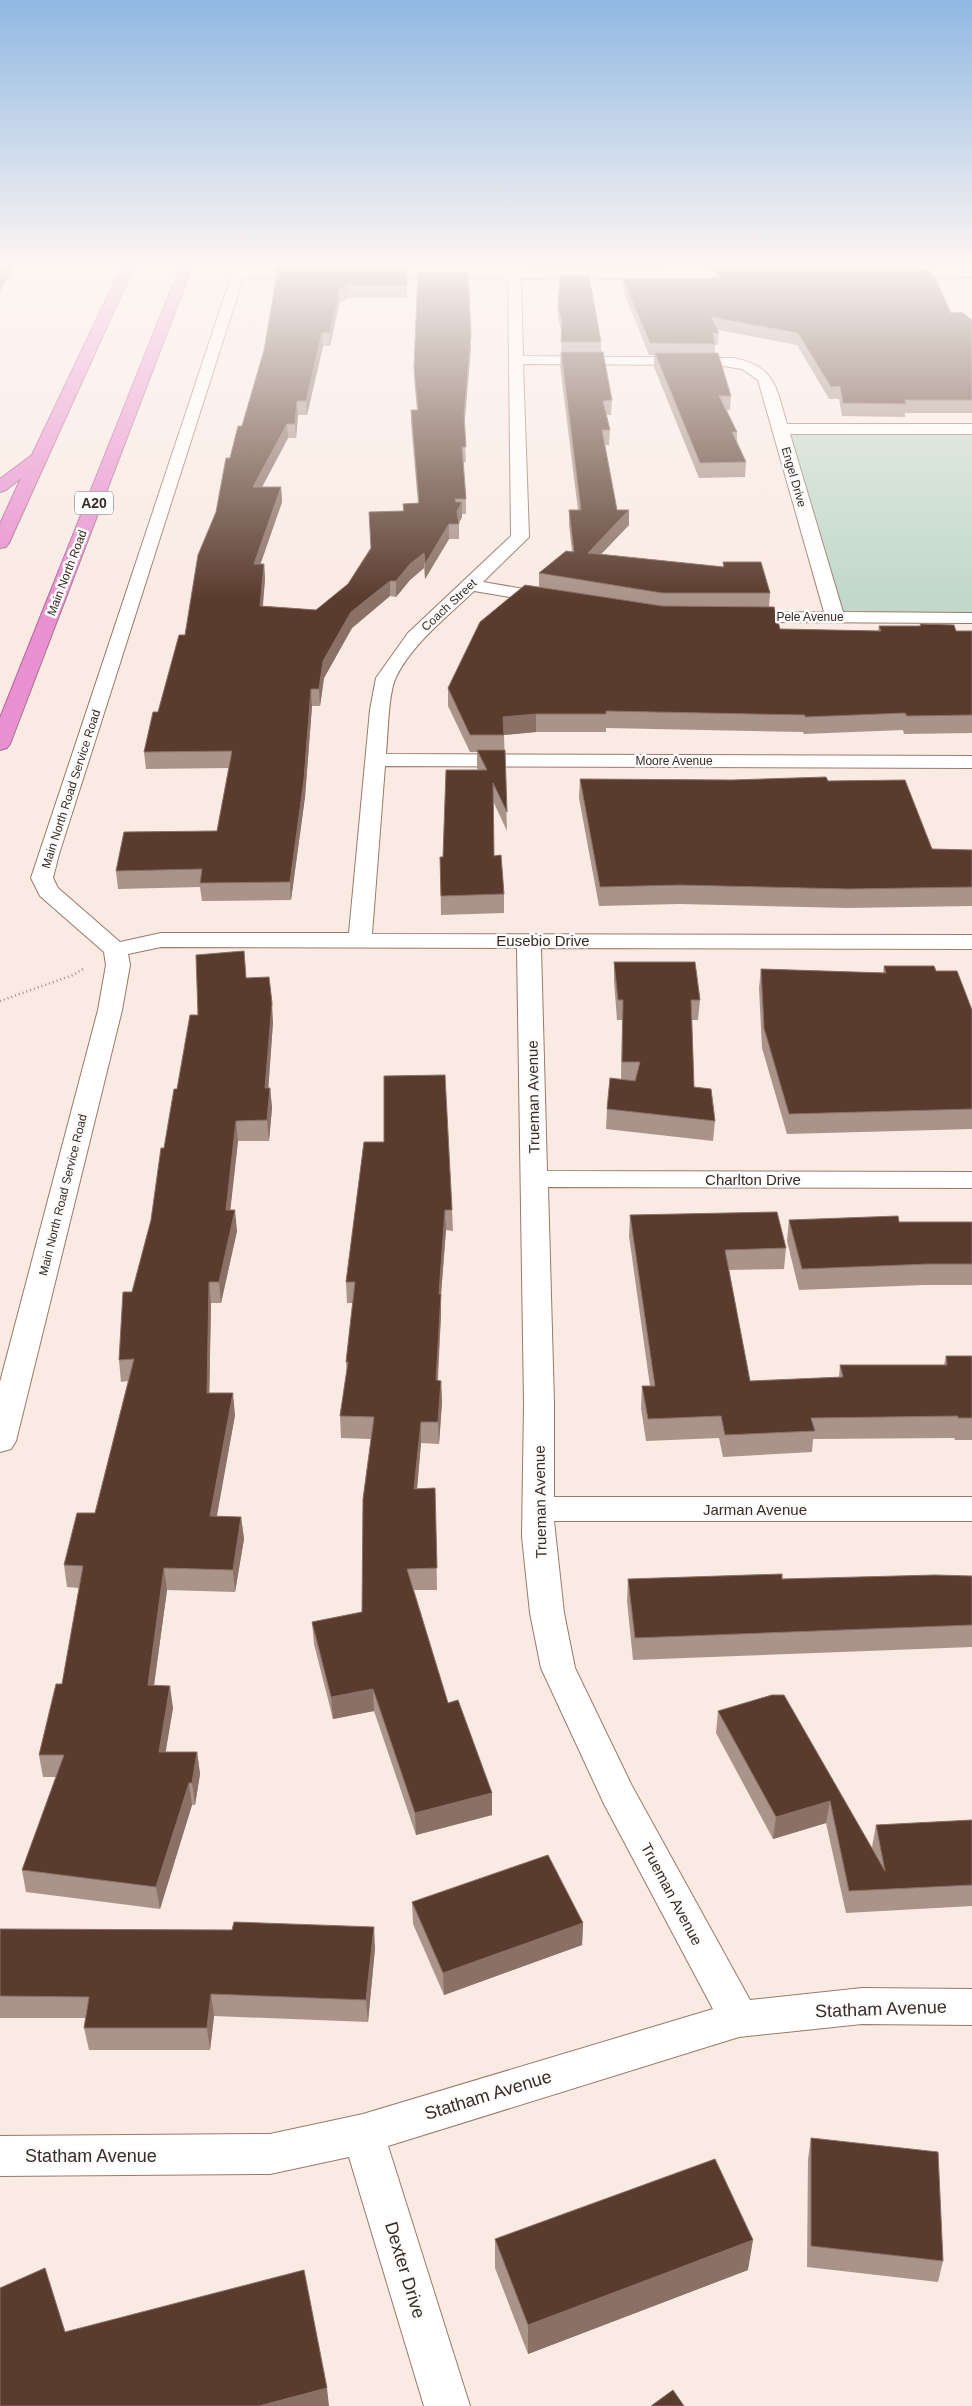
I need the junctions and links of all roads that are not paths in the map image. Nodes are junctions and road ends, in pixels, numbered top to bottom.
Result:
1 (79, 374) edge
2 (144, 374) edge
3 (205, 374) edge
4 (516, 374) edge
5 (763, 374) edge
6 (972, 429) edge
7 (781, 430) junction
8 (37, 457) junction
9 (0, 487) edge
10 (0, 543) edge
11 (470, 585) junction
12 (569, 602) edge
13 (723, 617) edge
14 (835, 617) junction
15 (972, 618) edge
16 (0, 744) edge
17 (376, 760) junction
18 (972, 762) edge
19 (360, 940) junction
20 (529, 940) junction
21 (972, 942) edge
22 (115, 950) junction
23 (534, 1179) junction
24 (972, 1180) edge
25 (0, 1441) edge
26 (538, 1509) junction
27 (972, 1509) edge
28 (972, 2007) edge
29 (739, 2019) junction
30 (363, 2134) junction
31 (0, 2156) edge
32 (447, 2406) edge

1 - 8 highway
2 - 16 highway, Main North Road / A20
3 - 22 street, Main North Road Service Road
4 - 11 street, Coach Street
5 - 7 street, Engel Drive
6 - 7 street
7 - 14 street, Engel Drive
8 - 9 highway
8 - 10 highway
11 - 12 street
11 - 17 street, Coach Street
13 - 14 street, Pele Avenue
14 - 15 street, Pele Avenue
17 - 18 street, Moore Avenue
17 - 19 street, Coach Street
19 - 20 street, Eusebio Drive
19 - 22 street, Eusebio Drive
20 - 21 street, Eusebio Drive
20 - 23 street, Trueman Avenue
22 - 25 street, Main North Road Service Road
23 - 24 street, Charlton Drive
23 - 26 street, Trueman Avenue
26 - 27 street, Jarman Avenue
26 - 29 street, Trueman Avenue
28 - 29 street, Statham Avenue
29 - 30 street, Statham Avenue
30 - 31 street, Statham Avenue
30 - 32 street, Dexter Drive

